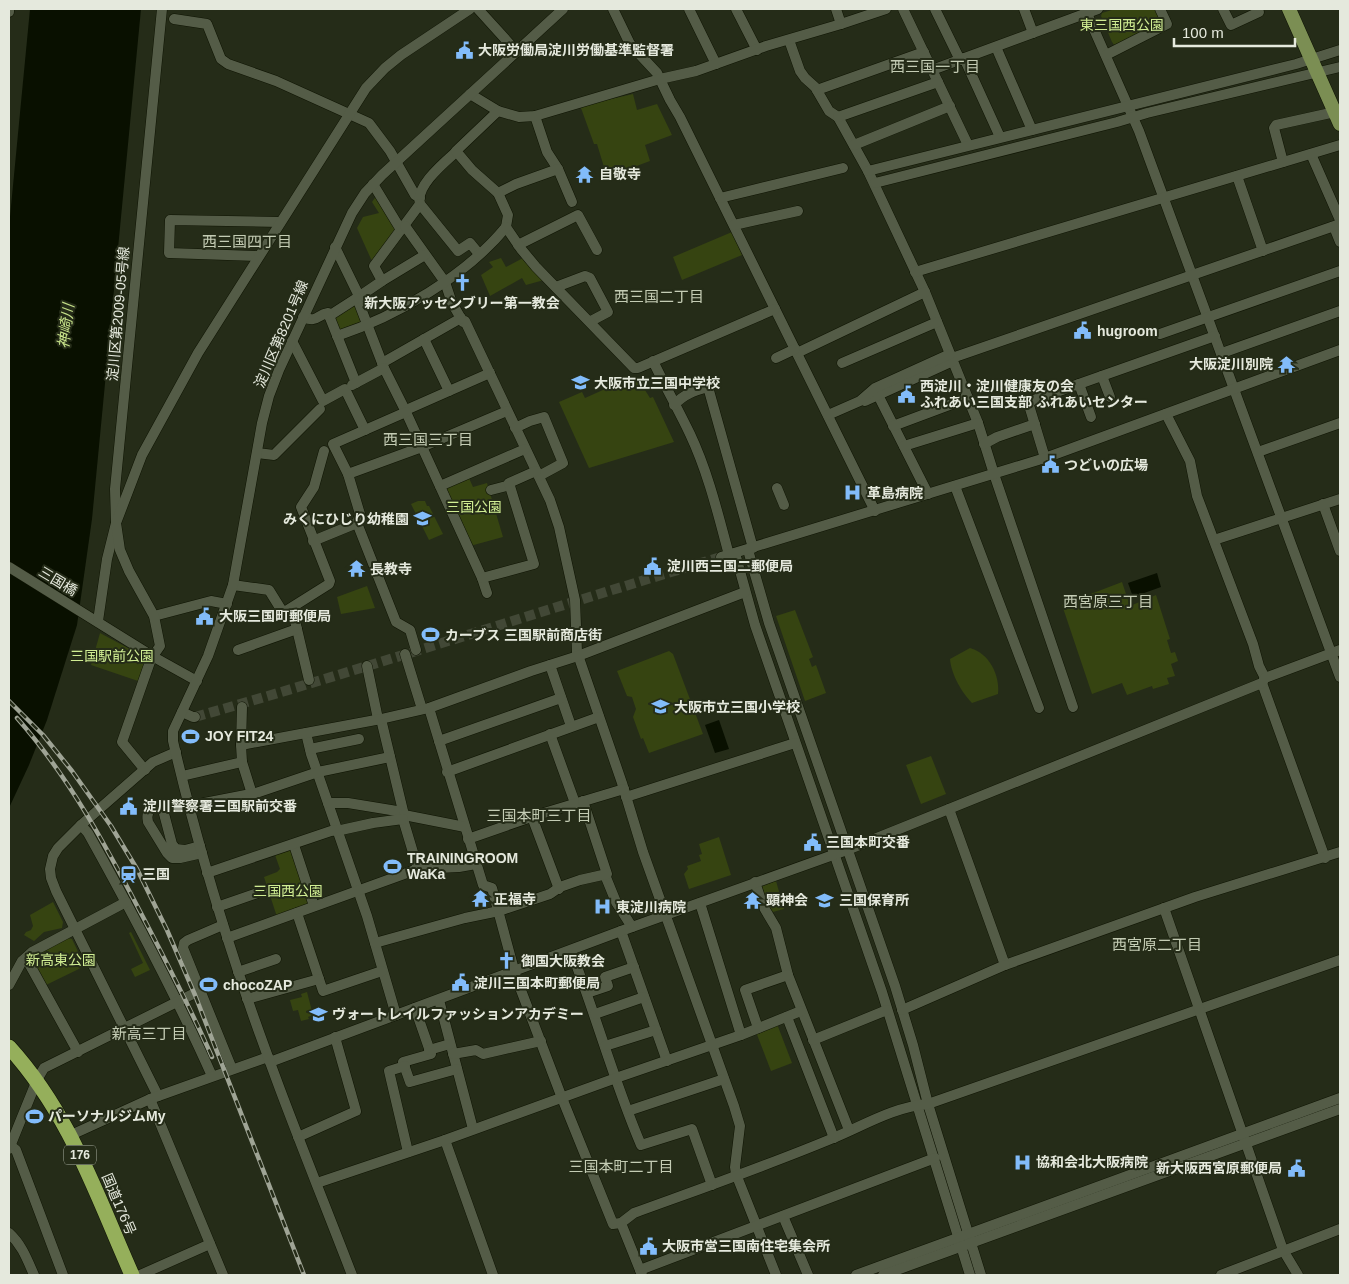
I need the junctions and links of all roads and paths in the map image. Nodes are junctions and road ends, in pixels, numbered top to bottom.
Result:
1 (162, 9) edge
2 (470, 9) edge
3 (478, 9) edge
4 (563, 9) edge
5 (613, 9) edge
6 (689, 9) edge
7 (736, 9) edge
8 (836, 9) edge
9 (886, 9) edge
10 (904, 9) edge
11 (935, 9) edge
12 (1024, 9) edge
13 (1098, 9) edge
14 (1160, 9) edge
15 (1223, 9) edge
16 (1257, 9) edge
17 (1289, 9) edge
18 (1086, 11) edge
19 (174, 19) dead end
20 (842, 24) junction
21 (1033, 33) junction
22 (789, 40) junction
23 (996, 47) junction
24 (757, 50) junction
25 (1340, 50) edge
26 (517, 52) junction
27 (924, 52) junction
28 (1106, 55) junction
29 (962, 59) junction
30 (1312, 59) junction
31 (716, 64) junction
32 (1340, 67) edge
33 (932, 70) junction
34 (1318, 72) junction
35 (660, 79) junction
36 (938, 82) junction
37 (817, 90) junction
38 (470, 94) junction
39 (950, 106) junction
40 (1129, 106) junction
41 (498, 111) junction
42 (349, 113) junction
43 (535, 116) junction
44 (838, 117) junction
45 (1134, 118) junction
46 (1338, 118) edge
47 (1032, 130) junction
48 (1000, 138) junction
49 (854, 145) junction
50 (968, 145) junction
51 (1340, 145) edge
52 (457, 152) junction
53 (1311, 154) junction
54 (395, 162) junction
55 (1283, 162) junction
56 (843, 168) dead end
57 (558, 169) junction
58 (868, 171) junction
59 (1237, 176) junction
60 (373, 184) junction
61 (875, 184) junction
62 (498, 193) junction
63 (720, 198) junction
64 (1164, 198) junction
65 (420, 201) junction
66 (572, 202) dead end
67 (798, 211) dead end
68 (280, 222) junction
69 (1338, 224) edge
70 (734, 225) junction
71 (506, 226) junction
72 (403, 228) junction
73 (1340, 242) edge
74 (518, 245) junction
75 (335, 247) junction
76 (597, 250) dead end
77 (1263, 251) junction
78 (479, 254) junction
79 (425, 255) junction
80 (258, 256) junction
81 (1340, 271) edge
82 (916, 272) junction
83 (1193, 276) junction
84 (382, 281) junction
85 (445, 282) junction
86 (556, 286) junction
87 (925, 292) junction
88 (358, 297) junction
89 (775, 309) junction
90 (1340, 311) edge
91 (329, 316) junction
92 (1208, 316) junction
93 (303, 317) junction
94 (461, 318) junction
95 (591, 321) junction
96 (937, 322) junction
97 (369, 325) junction
98 (1160, 334) dead end
99 (337, 336) junction
100 (1215, 336) junction
101 (424, 339) junction
102 (292, 342) junction
103 (1340, 350) edge
104 (796, 351) junction
105 (1222, 353) junction
106 (776, 358) dead end
107 (952, 358) junction
108 (653, 362) junction
109 (842, 364) dead end
110 (383, 365) junction
111 (490, 373) junction
112 (1102, 376) junction
113 (356, 383) junction
114 (1079, 384) junction
115 (345, 389) junction
116 (1235, 389) junction
117 (450, 391) junction
118 (878, 395) junction
119 (1110, 397) dead end
120 (968, 398) junction
121 (674, 405) junction
122 (320, 409) dead end
123 (406, 411) junction
124 (507, 411) junction
125 (1166, 414) junction
126 (828, 416) junction
127 (1091, 417) dead end
128 (978, 423) junction
129 (1340, 423) edge
130 (1035, 424) junction
131 (893, 426) junction
132 (515, 428) junction
133 (365, 430) junction
134 (984, 444) junction
135 (904, 446) junction
136 (422, 447) junction
137 (525, 449) junction
138 (324, 451) dead end
139 (1258, 452) junction
140 (257, 453) junction
141 (1045, 458) junction
142 (348, 474) junction
143 (538, 474) junction
144 (994, 474) junction
145 (510, 485) junction
146 (440, 486) junction
147 (955, 486) junction
148 (777, 488) dead end
149 (491, 490) dead end
150 (928, 494) junction
151 (1340, 498) edge
152 (1323, 504) junction
153 (784, 505) dead end
154 (875, 511) junction
155 (1282, 518) junction
156 (116, 523) junction
157 (357, 523) junction
158 (1214, 540) junction
159 (313, 541) junction
160 (751, 549) junction
161 (1340, 551) edge
162 (728, 555) junction
163 (9, 567) edge
164 (482, 578) junction
165 (233, 585) junction
166 (759, 590) junction
167 (486, 593) dead end
168 (746, 593) junction
169 (227, 604) junction
170 (292, 608) junction
171 (154, 616) junction
172 (96, 620) junction
173 (296, 629) junction
174 (238, 650) dead end
175 (416, 650) dead end
176 (1336, 651) edge
177 (779, 653) junction
178 (405, 654) dead end
179 (152, 656) junction
180 (578, 656) junction
181 (767, 658) junction
182 (550, 665) junction
183 (367, 666) dead end
184 (1340, 677) edge
185 (309, 680) dead end
186 (197, 681) junction
187 (1264, 681) junction
188 (561, 698) junction
189 (242, 707) dead end
190 (1073, 707) dead end
191 (1039, 708) dead end
192 (425, 709) junction
193 (182, 712) junction
194 (599, 716) junction
195 (195, 717) tunnel mouth
196 (379, 719) junction
197 (572, 726) junction
198 (306, 733) junction
199 (550, 734) junction
200 (359, 739) dead end
201 (809, 740) junction
202 (439, 741) junction
203 (796, 743) junction
204 (241, 745) junction
205 (310, 749) junction
206 (176, 752) junction
207 (390, 757) junction
208 (242, 762) junction
209 (145, 770) junction
210 (318, 772) junction
211 (447, 772) junction
212 (182, 776) junction
213 (625, 793) junction
214 (252, 794) junction
215 (579, 802) junction
216 (328, 803) junction
217 (190, 806) junction
218 (949, 809) junction
219 (404, 815) junction
220 (532, 817) junction
221 (81, 826) junction
222 (465, 827) junction
223 (337, 831) junction
224 (468, 839) junction
225 (294, 845) junction
226 (201, 850) junction
227 (847, 850) junction
228 (1340, 852) edge
229 (834, 854) junction
230 (1325, 858) junction
231 (476, 864) junction
232 (418, 869) junction
233 (207, 872) junction
234 (605, 874) junction
235 (755, 882) junction
236 (559, 889) junction
237 (266, 890) dead end
238 (357, 890) junction
239 (126, 902) junction
240 (700, 902) junction
241 (314, 906) junction
242 (217, 907) junction
243 (1164, 908) junction
244 (499, 911) junction
245 (297, 913) junction
246 (666, 915) junction
247 (223, 925) junction
248 (632, 927) junction
249 (76, 930) junction
250 (622, 931) junction
251 (227, 938) junction
252 (375, 943) junction
253 (571, 951) junction
254 (26, 958) junction
255 (276, 959) dead end
256 (1340, 960) edge
257 (1005, 965) junction
258 (634, 967) junction
259 (515, 970) junction
260 (382, 971) junction
261 (238, 972) junction
262 (788, 975) junction
263 (319, 979) junction
264 (9, 985) edge
265 (201, 990) junction
266 (587, 993) junction
267 (644, 997) junction
268 (247, 999) junction
269 (439, 1000) junction
270 (177, 1003) junction
271 (415, 1008) junction
272 (888, 1010) junction
273 (902, 1010) junction
274 (1199, 1010) junction
275 (802, 1011) junction
276 (595, 1014) junction
277 (396, 1015) junction
278 (787, 1017) junction
279 (758, 1028) junction
280 (124, 1029) junction
281 (656, 1030) junction
282 (741, 1035) junction
283 (335, 1037) junction
284 (813, 1040) junction
285 (541, 1041) junction
286 (713, 1045) junction
287 (605, 1046) junction
288 (9, 1047) edge
289 (452, 1049) junction
290 (429, 1050) junction
291 (78, 1052) junction
292 (269, 1059) junction
293 (667, 1061) junction
294 (405, 1066) junction
295 (232, 1069) junction
296 (457, 1070) junction
297 (212, 1076) junction
298 (616, 1078) junction
299 (724, 1078) junction
300 (37, 1080) junction
301 (154, 1097) junction
302 (562, 1098) junction
303 (1340, 1098) edge
304 (923, 1105) junction
305 (1340, 1109) edge
306 (628, 1112) junction
307 (473, 1129) junction
308 (849, 1130) junction
309 (71, 1135) junction
310 (298, 1137) junction
311 (834, 1138) junction
312 (1244, 1139) junction
313 (445, 1140) junction
314 (10, 1148) edge
315 (408, 1152) junction
316 (934, 1158) junction
317 (737, 1176) junction
318 (317, 1183) junction
319 (712, 1185) junction
320 (783, 1216) junction
321 (621, 1223) junction
322 (756, 1225) junction
323 (1340, 1229) edge
324 (9, 1233) edge
325 (965, 1241) junction
326 (210, 1244) junction
327 (1284, 1250) junction
328 (641, 1273) edge
329 (34, 1275) edge
330 (62, 1275) edge
331 (132, 1275) edge
332 (140, 1275) edge
333 (223, 1275) edge
334 (352, 1275) edge
335 (493, 1275) edge
336 (776, 1275) edge
337 (808, 1275) edge
338 (856, 1275) edge
339 (883, 1275) edge
340 (970, 1275) edge
341 (981, 1275) edge
342 (1220, 1275) edge
343 (1298, 1275) edge

1 - 156 street, 淀川区第2009-05号線
2 - 42 street
3 - 26 street
4 - 26 street, 淀川区第8201号線
5 - 35 street
6 - 31 street
7 - 24 street
8 - 20 street
9 - 20 street
10 - 27 street
11 - 29 street
12 - 21 street
13 - 18 street
14 - 28 street
15 - 16 street
17 - 30 main road
18 - 21 street
18 - 28 street
19 - 42 street
20 - 22 street
21 - 23 street
22 - 24 street
22 - 37 street
23 - 29 street
23 - 47 street
24 - 31 street
25 - 30 street
26 - 38 street, 淀川区第8201号線
27 - 33 street
27 - 37 street
28 - 40 street
29 - 33 street
29 - 48 street
30 - 34 main road
30 - 40 street
31 - 35 street
32 - 34 street
33 - 36 street
34 - 45 street
34 - 46 main road
35 - 43 street
35 - 63 street
36 - 39 street
36 - 44 street
37 - 44 street
38 - 41 street
38 - 54 street, 淀川区第8201号線
39 - 49 street
39 - 50 street
40 - 45 street
40 - 47 street
41 - 43 street
41 - 52 street
42 - 54 street
42 - 68 street
43 - 57 street
44 - 49 street
45 - 61 street
45 - 64 street
46 - 55 street
47 - 48 street
48 - 50 street
49 - 58 street
50 - 58 street
51 - 53 street
52 - 62 street
52 - 65 street
53 - 55 street
53 - 69 street
54 - 60 street, 淀川区第8201号線
54 - 65 street
55 - 59 street
56 - 63 street
57 - 62 street
57 - 66 street
58 - 61 street
59 - 64 street
59 - 77 street
60 - 72 street
60 - 75 street, 淀川区第8201号線
61 - 82 street
62 - 71 street
63 - 70 street
64 - 82 street
64 - 83 street
65 - 72 street
65 - 78 street
67 - 70 street
68 - 80 street
68 - 80 street
69 - 73 street
69 - 77 street
70 - 89 street
71 - 74 street
71 - 78 street
72 - 79 street
72 - 84 street
74 - 76 street
74 - 86 street
75 - 88 street
75 - 93 street, 淀川区第8201号線
77 - 83 street
78 - 85 street
79 - 84 street
79 - 85 street
80 - 156 street
81 - 92 street
82 - 87 street
83 - 92 street
83 - 107 street
84 - 88 street
85 - 94 street
85 - 97 street
86 - 95 street
86 - 95 street
87 - 96 street
87 - 104 street
88 - 91 street
88 - 97 street
89 - 104 street
89 - 108 street
90 - 105 street
91 - 93 street
91 - 99 street
92 - 98 street
92 - 100 street
93 - 102 street, 淀川区第8201号線
94 - 101 street
94 - 111 street
95 - 108 street
96 - 107 street
96 - 109 street
97 - 99 street
97 - 110 street
99 - 113 street
100 - 105 street
100 - 112 street
101 - 110 street
101 - 117 street
102 - 115 street
102 - 140 street, 淀川区第8201号線
103 - 116 street
104 - 106 street
104 - 126 street
105 - 116 street
107 - 118 street
107 - 120 street
107 - 126 street
108 - 121 street
110 - 113 street
110 - 123 street
111 - 117 street
111 - 124 street
112 - 114 street
112 - 119 street
113 - 115 street
114 - 127 street
114 - 130 street
115 - 133 street
116 - 125 street
116 - 139 street
117 - 123 street
118 - 126 street
118 - 131 street
120 - 128 street
120 - 131 street
121 - 160 street
121 - 162 street
122 - 140 street
123 - 133 street
123 - 136 street
124 - 132 street
124 - 136 street
125 - 141 street
125 - 158 street
126 - 154 street
128 - 134 street
128 - 135 street
129 - 139 street
130 - 134 street
130 - 141 street
131 - 135 street
132 - 137 street
132 - 143 street
133 - 142 street
134 - 144 street
135 - 150 street
136 - 142 street
136 - 146 street
137 - 143 street
137 - 146 street
138 - 159 street
139 - 155 street
140 - 165 street, 淀川区第8201号線
141 - 144 street
142 - 157 street
143 - 145 street
143 - 180 street
144 - 147 street
144 - 190 street
145 - 149 street
145 - 164 street
146 - 164 street
147 - 150 street
147 - 191 street
148 - 153 street
150 - 154 street
151 - 152 street
152 - 155 street
152 - 161 street
154 - 160 street
155 - 158 street
155 - 176 street
156 - 171 street
156 - 172 street, 淀川区第2009-05号線
157 - 159 street
157 - 175 street
158 - 187 street
159 - 170 street
160 - 162 street
160 - 166 street
162 - 168 street
163 - 172 street, 三国橋
164 - 167 street
165 - 169 street, 淀川区第8201号線
165 - 170 street
166 - 168 street
166 - 177 street
168 - 180 street
168 - 181 street
169 - 171 street
169 - 186 street, 淀川区第8201号線
170 - 173 street
171 - 179 street
172 - 179 street, 三国橋
173 - 174 street
173 - 185 street
176 - 184 street
176 - 187 street
177 - 181 street
177 - 201 street
178 - 192 street
179 - 186 street, 三国橋
179 - 209 street
180 - 182 street
180 - 194 street
181 - 203 street
182 - 188 street
182 - 192 street
183 - 196 street
186 - 193 street, 淀川区第8201号線
187 - 218 street
187 - 230 street
188 - 197 street
188 - 202 street
189 - 204 street
192 - 196 street
192 - 202 street
193 - 195 street
193 - 206 street, 淀川区第8201号線
194 - 197 street
194 - 213 street
196 - 198 street
196 - 207 street
197 - 199 street
198 - 204 street
198 - 205 street
199 - 211 street
199 - 215 street
200 - 205 street
201 - 203 street
201 - 227 street
202 - 211 street
203 - 213 street
203 - 229 street
204 - 208 street
205 - 210 street
206 - 209 street
206 - 212 street, 淀川区第8201号線
207 - 210 street
207 - 219 street
208 - 212 street
208 - 214 street
209 - 221 street
210 - 214 street
210 - 216 street
211 - 222 street
212 - 217 street, 淀川区第8201号線
213 - 215 street
213 - 246 street
214 - 217 street
215 - 220 street
215 - 234 street
216 - 219 street
216 - 223 street
217 - 226 street, 淀川区第8201号線
218 - 227 street
218 - 257 street
219 - 222 street
219 - 223 street
219 - 232 street
220 - 224 street
220 - 236 street
221 - 239 street
221 - 249 street
222 - 224 street
223 - 225 street
223 - 238 street
224 - 231 street
225 - 233 street
225 - 241 street
226 - 226 street
226 - 233 street, 淀川区第8201号線
227 - 229 street
227 - 273 street
228 - 230 street
229 - 235 street
229 - 272 street
230 - 243 street
231 - 232 street
231 - 244 street
232 - 238 street
233 - 242 street, 淀川区第8201号線
234 - 236 street
234 - 248 street
235 - 240 street
235 - 262 street
236 - 244 street
237 - 242 street
238 - 241 street
238 - 252 street
239 - 249 street
239 - 270 street
240 - 246 street
240 - 282 street
241 - 245 street
242 - 247 street, 淀川区第8201号線
243 - 257 street
243 - 274 street
244 - 252 street
244 - 259 street
245 - 251 street
245 - 263 street
246 - 248 street
246 - 286 street
247 - 251 street, 淀川区第8201号線
247 - 265 street
248 - 250 street
249 - 254 street
249 - 280 street
250 - 253 street
250 - 258 street
251 - 261 street, 淀川区第8201号線
252 - 260 street
253 - 259 street
253 - 266 street
254 - 264 street
254 - 291 street
255 - 261 street
256 - 274 street
257 - 273 street
258 - 266 street
258 - 267 street
259 - 269 street
259 - 285 street
260 - 263 street
260 - 277 street
261 - 268 street, 淀川区第8201号線
262 - 275 street
262 - 279 street
263 - 268 street
265 - 270 street
265 - 295 street
266 - 276 street
267 - 276 street
267 - 281 street
268 - 292 street, 淀川区第8201号線
269 - 271 street
269 - 289 street
270 - 280 street
270 - 297 street
271 - 277 street
271 - 290 street
272 - 284 street
272 - 304 street
273 - 304 street
274 - 304 street
274 - 312 street
275 - 278 street
275 - 284 street
276 - 287 street
277 - 283 street
278 - 279 street
278 - 311 street
279 - 282 street
280 - 291 street
280 - 301 street
281 - 287 street
281 - 293 street
282 - 286 street
283 - 292 street
283 - 310 street
284 - 308 street
285 - 289 street
285 - 302 street
286 - 293 street
286 - 299 street
287 - 298 street
288 - 300 highway, 国道176号 / 176
289 - 290 street
289 - 296 street
290 - 294 street
291 - 300 street
292 - 295 street
292 - 310 street, 淀川区第8201号線
293 - 298 street
294 - 296 street
294 - 315 street
295 - 297 street
296 - 307 street
297 - 301 street
298 - 302 street
298 - 306 street
299 - 306 street
299 - 317 street
300 - 309 highway, 国道176号 / 176
300 - 314 street
301 - 309 street
301 - 326 street
302 - 307 street
302 - 321 street
303 - 312 street
304 - 308 street
304 - 316 street
304 - 325 street
305 - 312 street
306 - 319 street
307 - 313 street
308 - 311 street
309 - 331 highway, 国道176号 / 176
310 - 318 street, 淀川区第8201号線
311 - 317 street
312 - 325 street
312 - 327 street
313 - 315 street
313 - 335 street
314 - 330 street
315 - 318 street
316 - 320 street
316 - 325 street
317 - 319 street
317 - 322 street
318 - 334 street, 淀川区第8201号線
319 - 321 street
320 - 322 street
320 - 337 street
321 - 328 street
322 - 328 street
322 - 336 street
323 - 327 street
324 - 329 street
325 - 338 street
325 - 339 street
325 - 340 street
325 - 341 street
326 - 332 street
326 - 333 street
327 - 342 street
327 - 343 street

